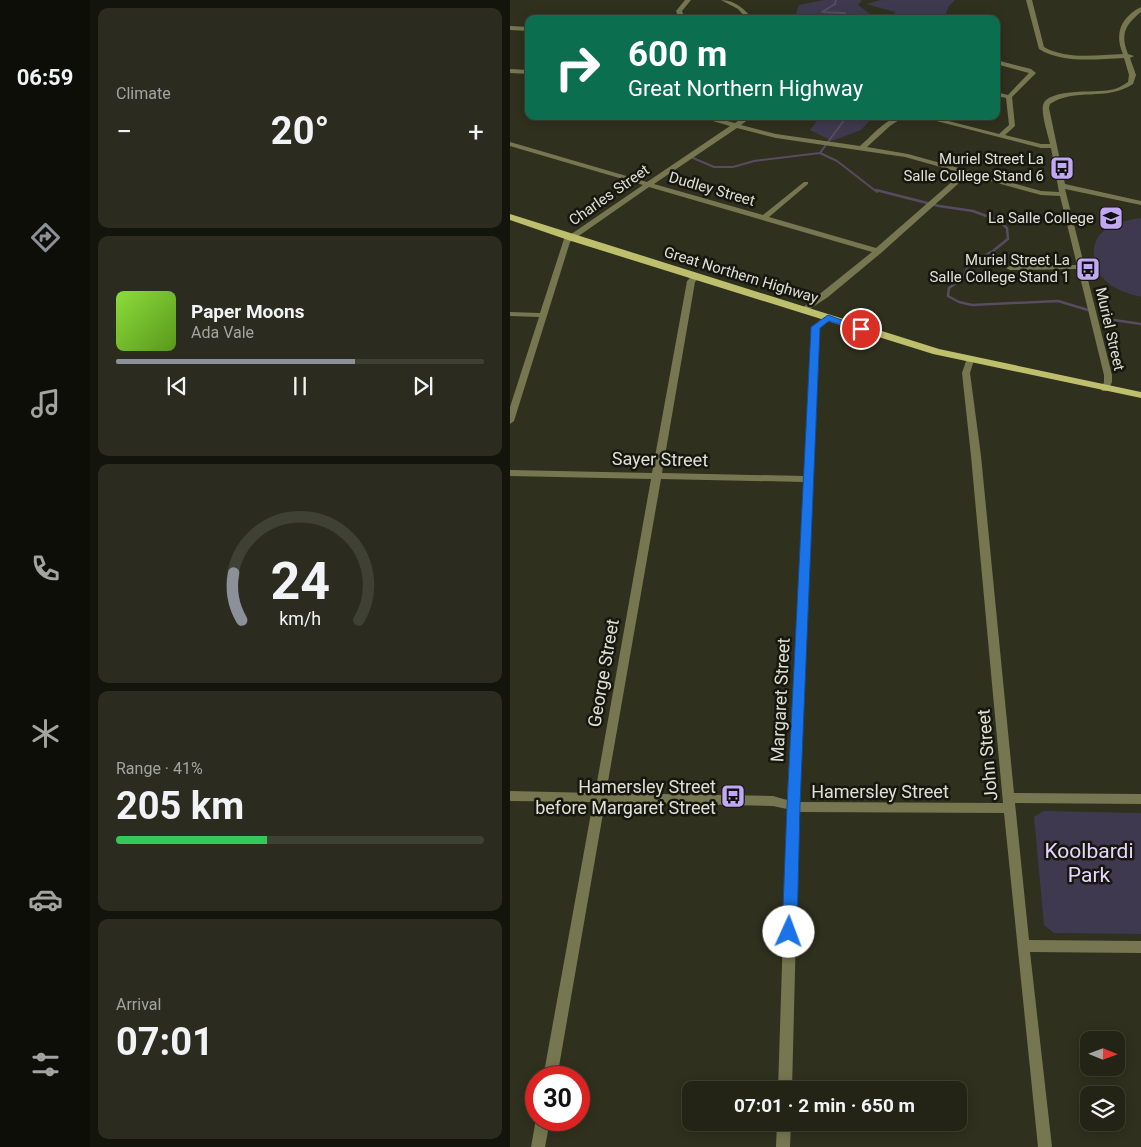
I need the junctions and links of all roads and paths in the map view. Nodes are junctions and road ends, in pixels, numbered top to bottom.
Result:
1 (688, 0) edge
2 (724, 0) edge
3 (1029, 0) edge
4 (1141, 9) edge
5 (680, 15) edge
6 (746, 15) edge
7 (510, 28) edge
8 (525, 29) edge
9 (1130, 56) junction
10 (1000, 63) edge
11 (510, 71) edge
12 (525, 72) edge
13 (1000, 95) edge
14 (1009, 97) junction
15 (713, 120) edge
16 (744, 120) edge
17 (896, 120) edge
18 (938, 120) edge
19 (736, 126) junction
20 (1000, 136) junction
21 (510, 144) edge
22 (1054, 146) junction
23 (862, 148) junction
24 (966, 173) junction
25 (806, 183) dead end
26 (647, 185) junction
27 (1064, 194) junction
28 (1141, 203) edge
29 (510, 217) edge
30 (764, 218) junction
31 (571, 238) junction
32 (878, 251) junction
33 (1082, 267) junction
34 (1010, 268) dead end
35 (696, 277) junction
36 (804, 311) junction
37 (510, 314) edge
38 (544, 315) junction
39 (828, 318) junction
40 (970, 360) junction
41 (1105, 389) junction
42 (1141, 395) edge
43 (510, 421) edge
44 (510, 473) edge
45 (657, 475) junction
46 (809, 479) junction
47 (510, 796) edge
48 (600, 798) junction
49 (1141, 800) edge
50 (1010, 803) junction
51 (793, 806) junction
52 (1023, 946) junction
53 (1141, 947) edge
54 (552, 1066) edge
55 (784, 1081) edge
56 (541, 1131) edge
57 (784, 1131) edge
58 (538, 1147) edge
59 (783, 1147) edge
60 (1045, 1147) edge

1 - 5 street
2 - 6 street
3 - 9 street
4 - 9 street
7 - 8 street
9 - 22 street, Muriel Street
10 - 14 street
11 - 12 street
13 - 14 street
14 - 20 street
15 - 19 street
16 - 19 street, Charles Street
17 - 23 street
18 - 20 street
19 - 23 street
19 - 26 street, Charles Street
20 - 22 street
21 - 26 street, Dudley Street
22 - 27 street, Muriel Street
23 - 24 street
24 - 27 street
24 - 32 street
25 - 30 street
26 - 30 street, Dudley Street
26 - 31 street, Charles Street
27 - 28 street
27 - 33 street, Muriel Street
29 - 31 main road, Great Northern Highway
30 - 32 street, Dudley Street
31 - 35 main road, Great Northern Highway
31 - 38 street, Charles Street
32 - 36 street
33 - 34 street
33 - 41 street, Muriel Street
35 - 36 main road, Great Northern Highway
35 - 45 street, George Street
36 - 39 main road, Great Northern Highway
37 - 38 street
38 - 43 street, Charles Street
39 - 40 main road, Great Northern Highway
39 - 46 street, Margaret Street
40 - 41 main road, Great Northern Highway
40 - 50 street, John Street
41 - 42 main road, Great Northern Highway
44 - 45 street, Sayer Street
45 - 46 street, Sayer Street
45 - 48 street, George Street
46 - 51 street, Margaret Street
47 - 48 street, Hamersley Street
48 - 51 street, Hamersley Street
48 - 54 street, George Street
49 - 50 street, Hamersley Street
50 - 51 street, Hamersley Street
50 - 52 street, John Street
51 - 55 street, Margaret Street
52 - 53 street
52 - 60 street, John Street
56 - 58 street
57 - 59 street

